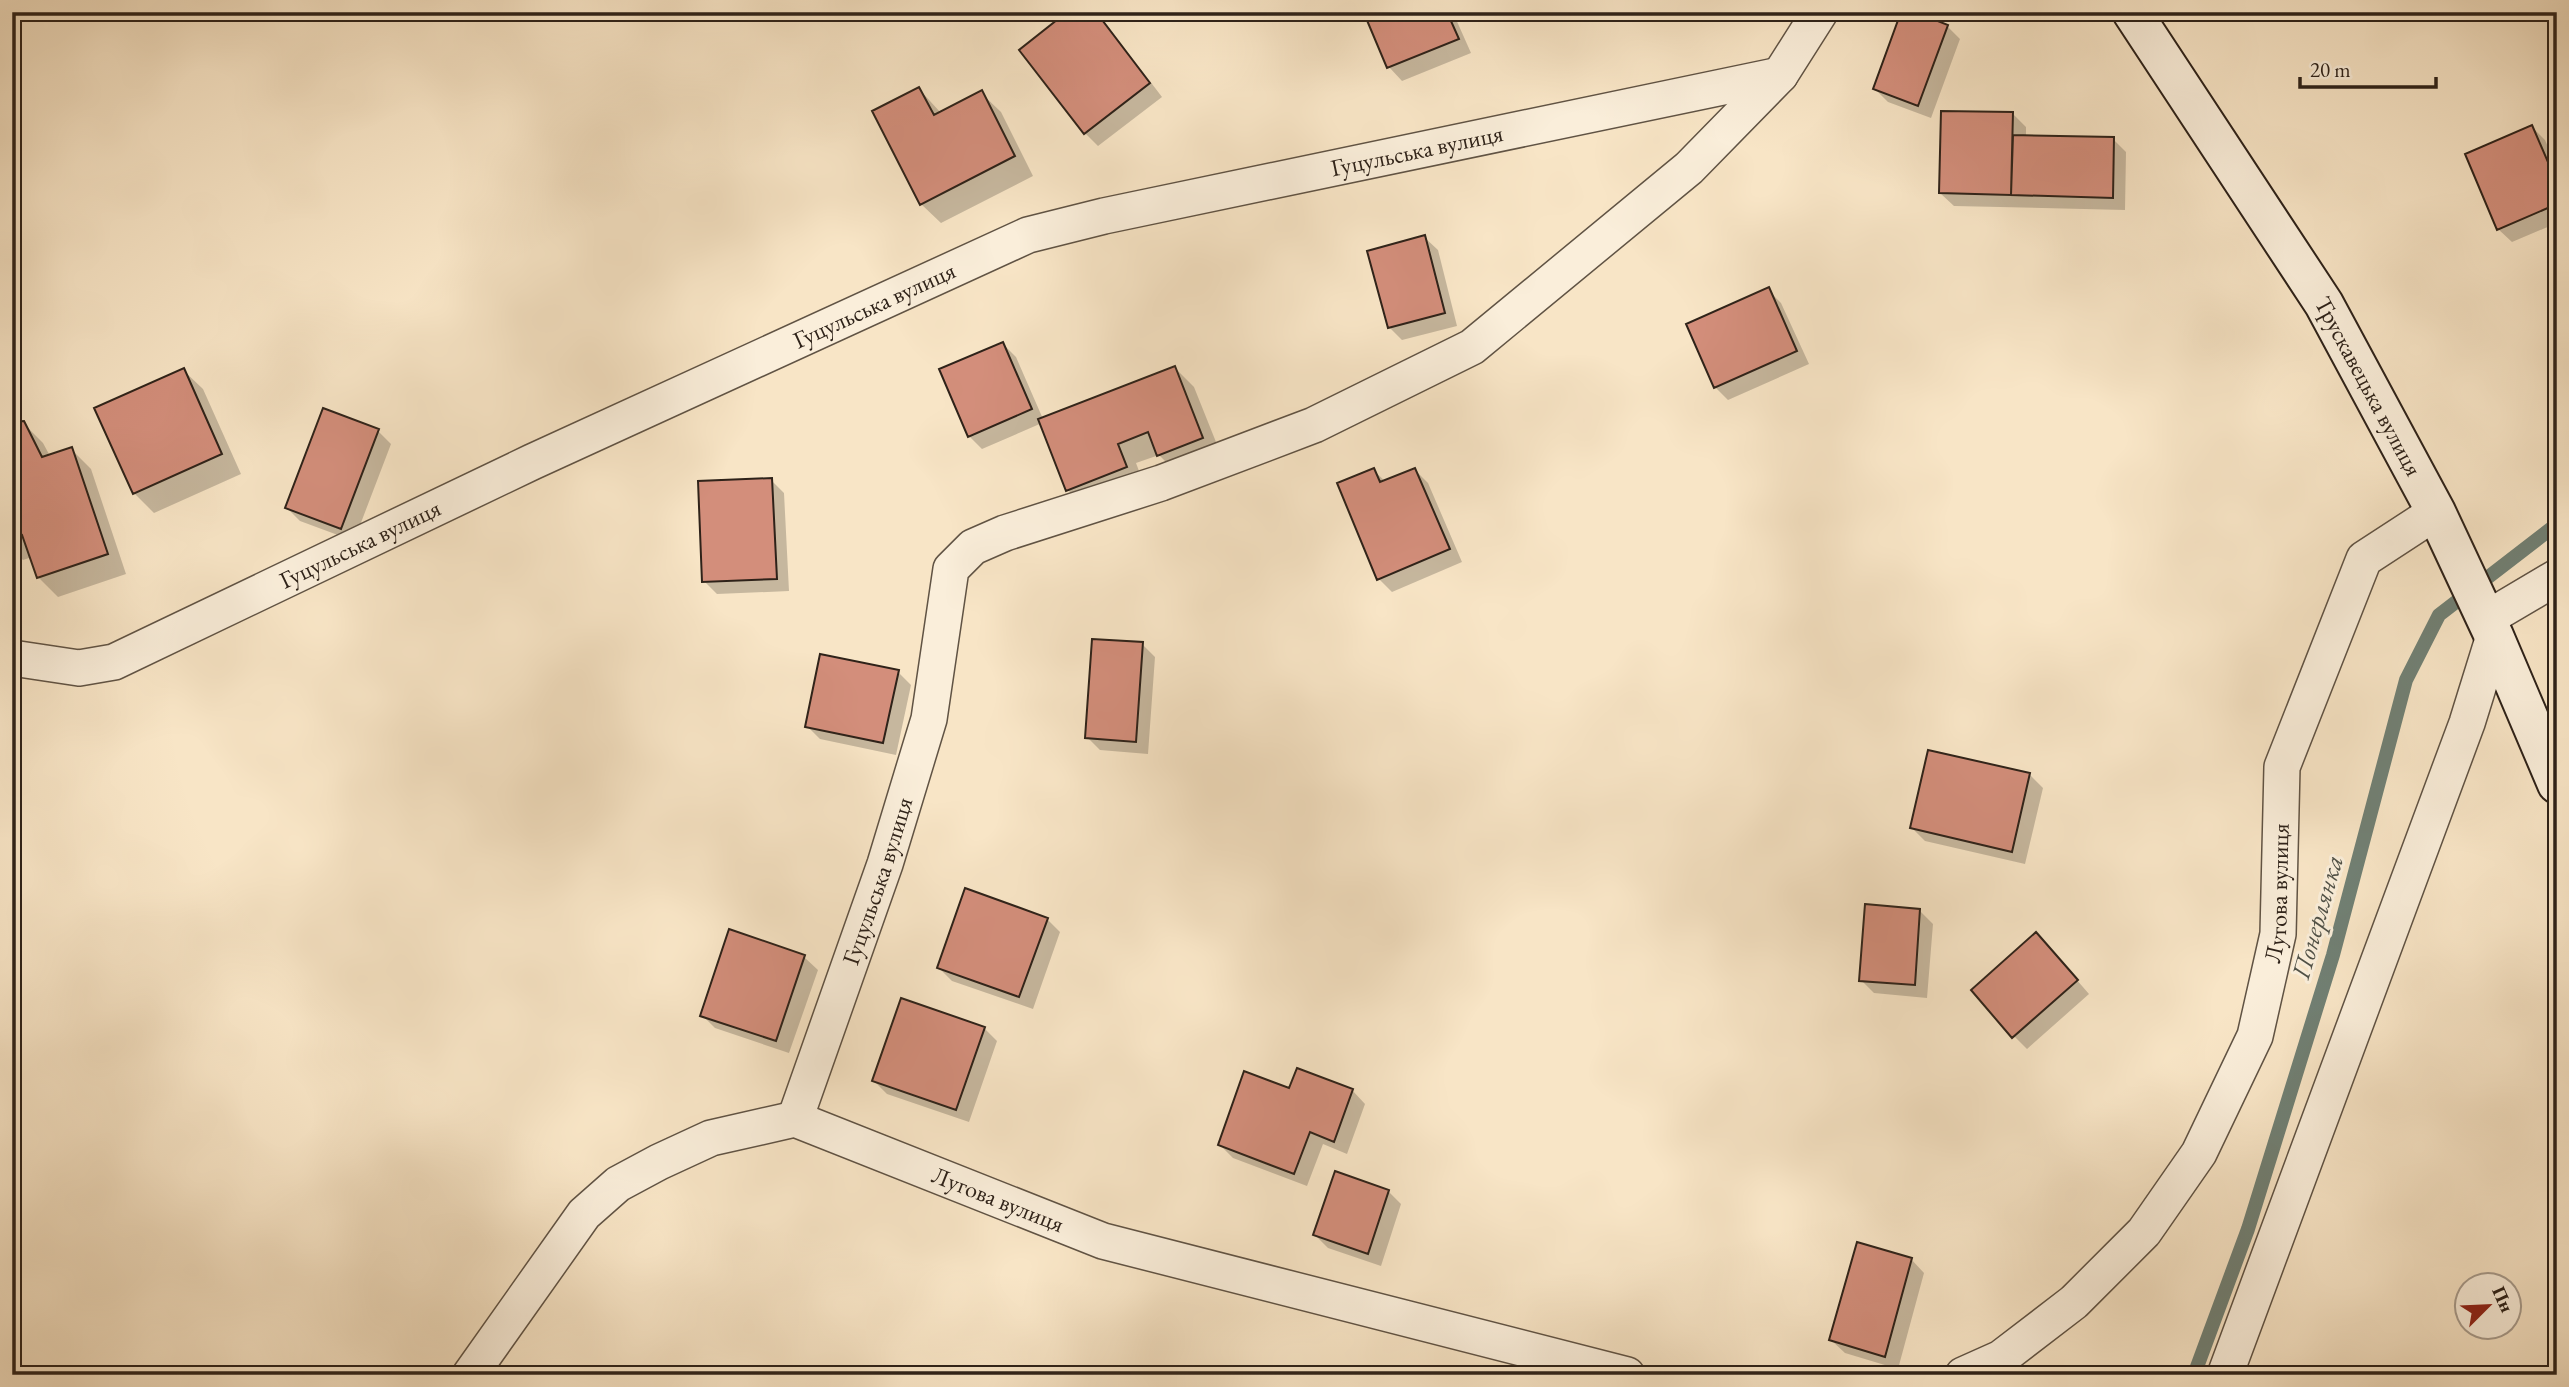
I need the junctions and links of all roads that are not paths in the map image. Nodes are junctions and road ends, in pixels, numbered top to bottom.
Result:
1 (1821, 12) edge
2 (2132, 12) edge
3 (1780, 75) junction
4 (2436, 512) junction
5 (2557, 576) edge
6 (2487, 621) junction
7 (19, 659) dead end
8 (2557, 784) edge
9 (794, 1118) junction
10 (470, 1375) edge
11 (1627, 1375) edge
12 (1963, 1375) edge
13 (2225, 1375) edge

1 - 3 street, Гуцульська вулиця
2 - 4 main road, Трускавецька вулиця
3 - 7 street, Гуцульська вулиця
3 - 9 street, Гуцульська вулиця
4 - 6 main road, Трускавецька вулиця
4 - 12 street, Лугова вулиця
5 - 6 street
6 - 8 main road, Трускавецька вулиця
6 - 13 street
9 - 10 street
9 - 11 street, Лугова вулиця

